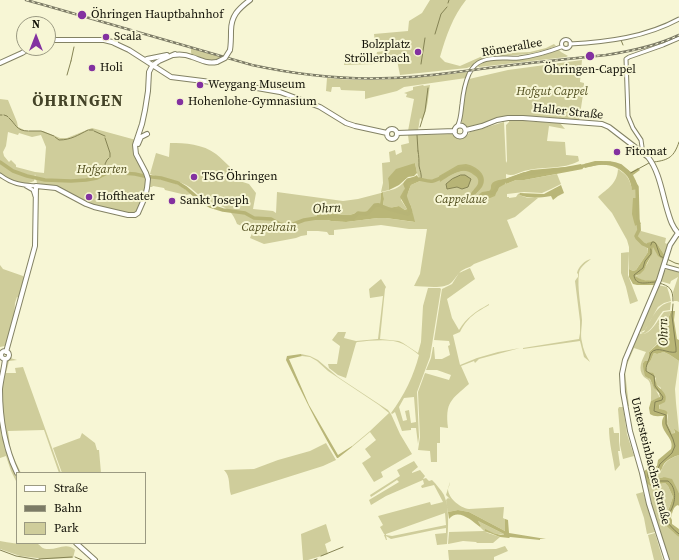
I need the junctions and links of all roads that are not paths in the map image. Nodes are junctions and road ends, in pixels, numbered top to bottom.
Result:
1 (250, 0) edge
2 (679, 19) edge
3 (679, 38) edge
4 (56, 40) edge
5 (570, 44) junction
6 (561, 46) junction
7 (174, 54) junction
8 (169, 55) junction
9 (16, 56) edge
10 (145, 59) junction
11 (162, 59) junction
12 (0, 63) edge
13 (153, 64) junction
14 (163, 71) junction
15 (148, 72) junction
16 (149, 77) junction
17 (142, 124) junction
18 (460, 125) junction
19 (466, 130) junction
20 (455, 131) junction
21 (387, 133) junction
22 (397, 133) junction
23 (147, 134) dead end
24 (138, 144) junction
25 (641, 152) junction
26 (136, 154) junction
27 (0, 175) edge
28 (22, 185) junction
29 (36, 186) junction
30 (35, 196) junction
31 (678, 233) edge
32 (665, 261) junction
33 (679, 270) edge
34 (6, 352) junction
35 (1, 354) edge
36 (5, 359) junction
37 (17, 472) edge
38 (77, 544) edge
39 (95, 560) edge
40 (667, 560) edge

1 - 7 main road, bridge
2 - 5 street
3 - 25 street
4 - 10 main road
5 - 6 street
5 - 6 street
6 - 18 street, Römerallee
7 - 8 main road
7 - 11 main road
8 - 10 main road
8 - 13 main road
9 - 12 main road
10 - 13 main road
10 - 15 main road
11 - 13 main road
11 - 14 main road
13 - 14 main road
13 - 15 main road
13 - 16 main road
14 - 21 main road
15 - 16 main road
16 - 17 main road
17 - 24 main road
17 - 26 main road
18 - 19 main road
18 - 20 main road
19 - 20 main road
19 - 25 main road, Haller Straße
20 - 22 main road
21 - 22 main road
21 - 22 main road
23 - 24 main road
24 - 26 main road
25 - 31 main road, Haller Straße
26 - 29 main road
27 - 28 street
28 - 29 street
28 - 30 street
29 - 30 main road
30 - 34 main road
31 - 32 main road, Untersteinbacher Straße
32 - 33 street
32 - 40 main road, Untersteinbacher Straße
34 - 35 main road
34 - 36 main road
35 - 36 main road
36 - 37 main road
38 - 39 main road

